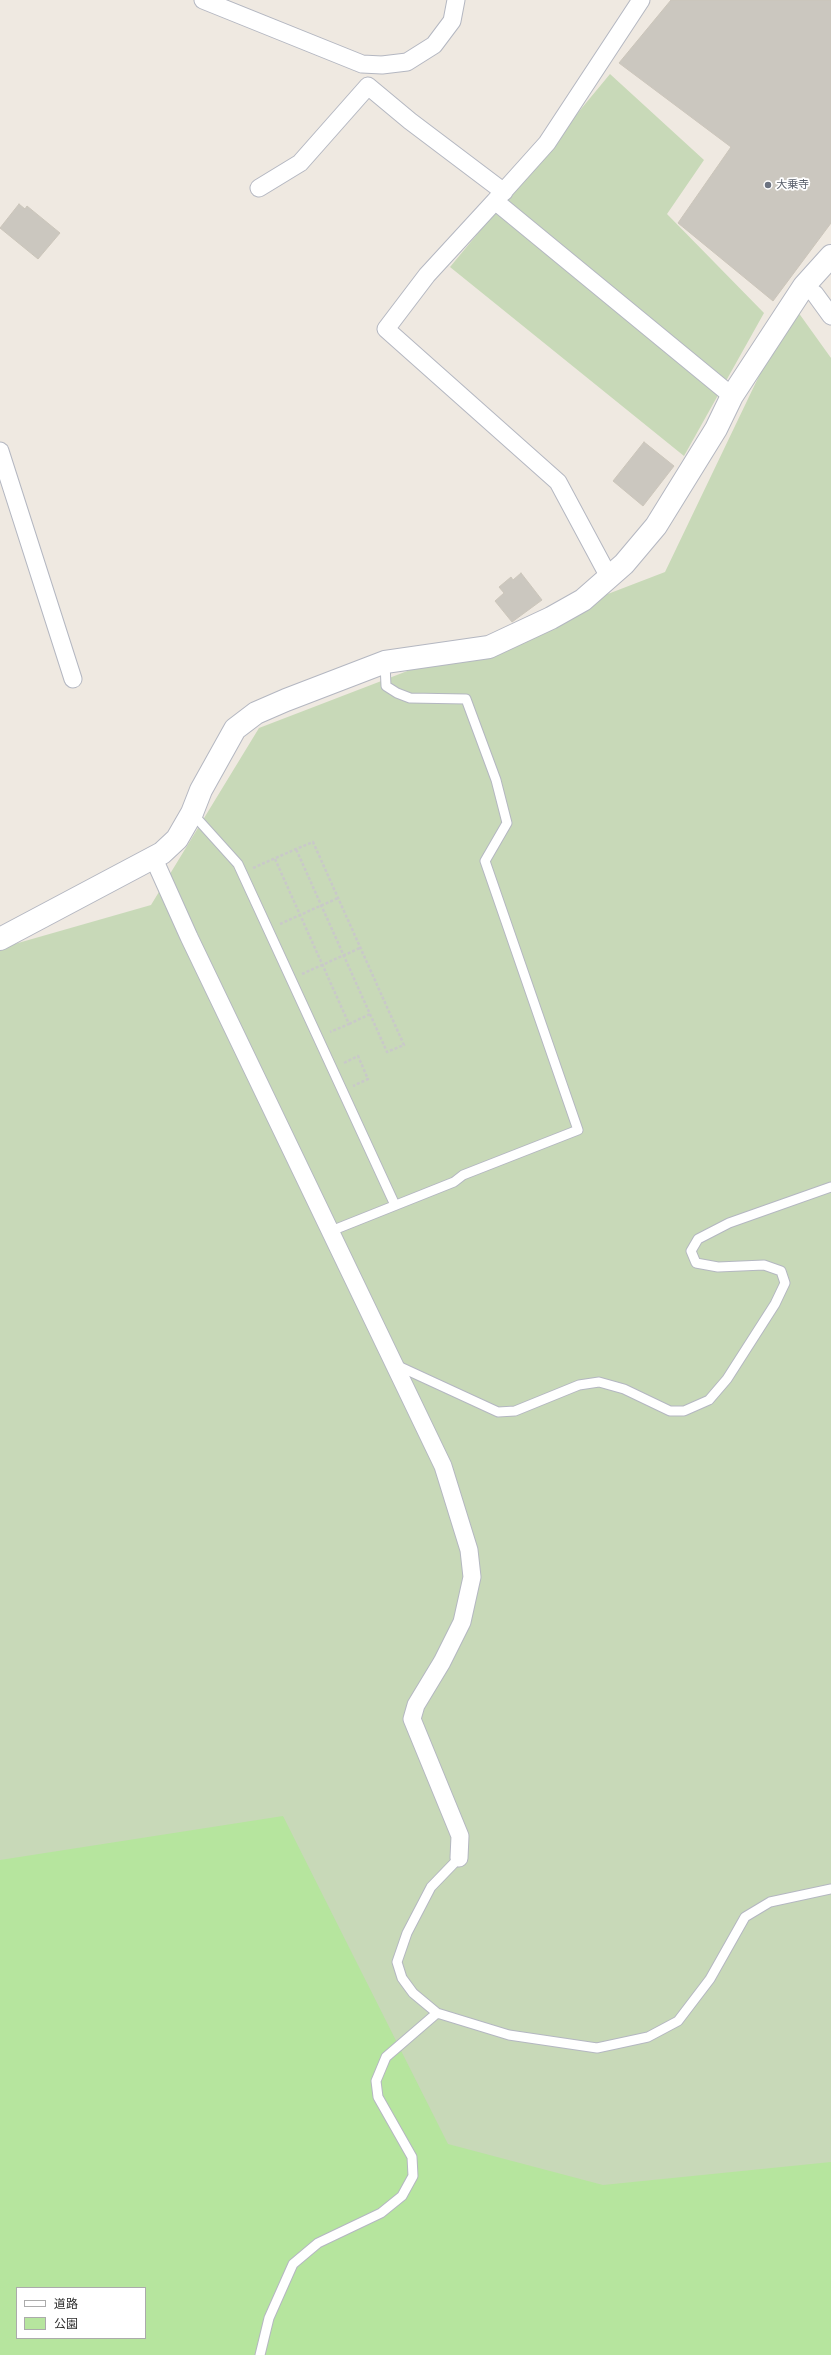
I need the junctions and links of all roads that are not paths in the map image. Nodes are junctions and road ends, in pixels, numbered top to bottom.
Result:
1 (203, 0) edge
2 (456, 0) edge
3 (641, 0) edge
4 (259, 188) dead end
5 (499, 197) junction
6 (831, 256) edge
7 (804, 286) junction
8 (831, 316) edge
9 (732, 396) junction
10 (0, 451) edge
11 (609, 577) junction
12 (385, 662) junction
13 (73, 679) dead end
14 (192, 813) junction
15 (154, 859) junction
16 (0, 939) edge
17 (831, 1187) edge
18 (395, 1205) junction
19 (331, 1231) junction
20 (396, 1365) junction
21 (459, 1858) joint
22 (831, 1889) edge
23 (437, 2012) junction
24 (260, 2355) edge

1 - 2 street
3 - 5 street
4 - 5 street
5 - 9 street
5 - 11 street
6 - 7 street
7 - 8 street
7 - 9 street
9 - 11 street
10 - 13 street
11 - 12 street
12 - 14 street
12 - 18 lane
14 - 15 street
14 - 18 lane
15 - 16 street
15 - 19 street
17 - 20 lane
18 - 19 lane
19 - 20 street
20 - 21 street
21 - 23 lane
22 - 23 lane
23 - 24 lane

